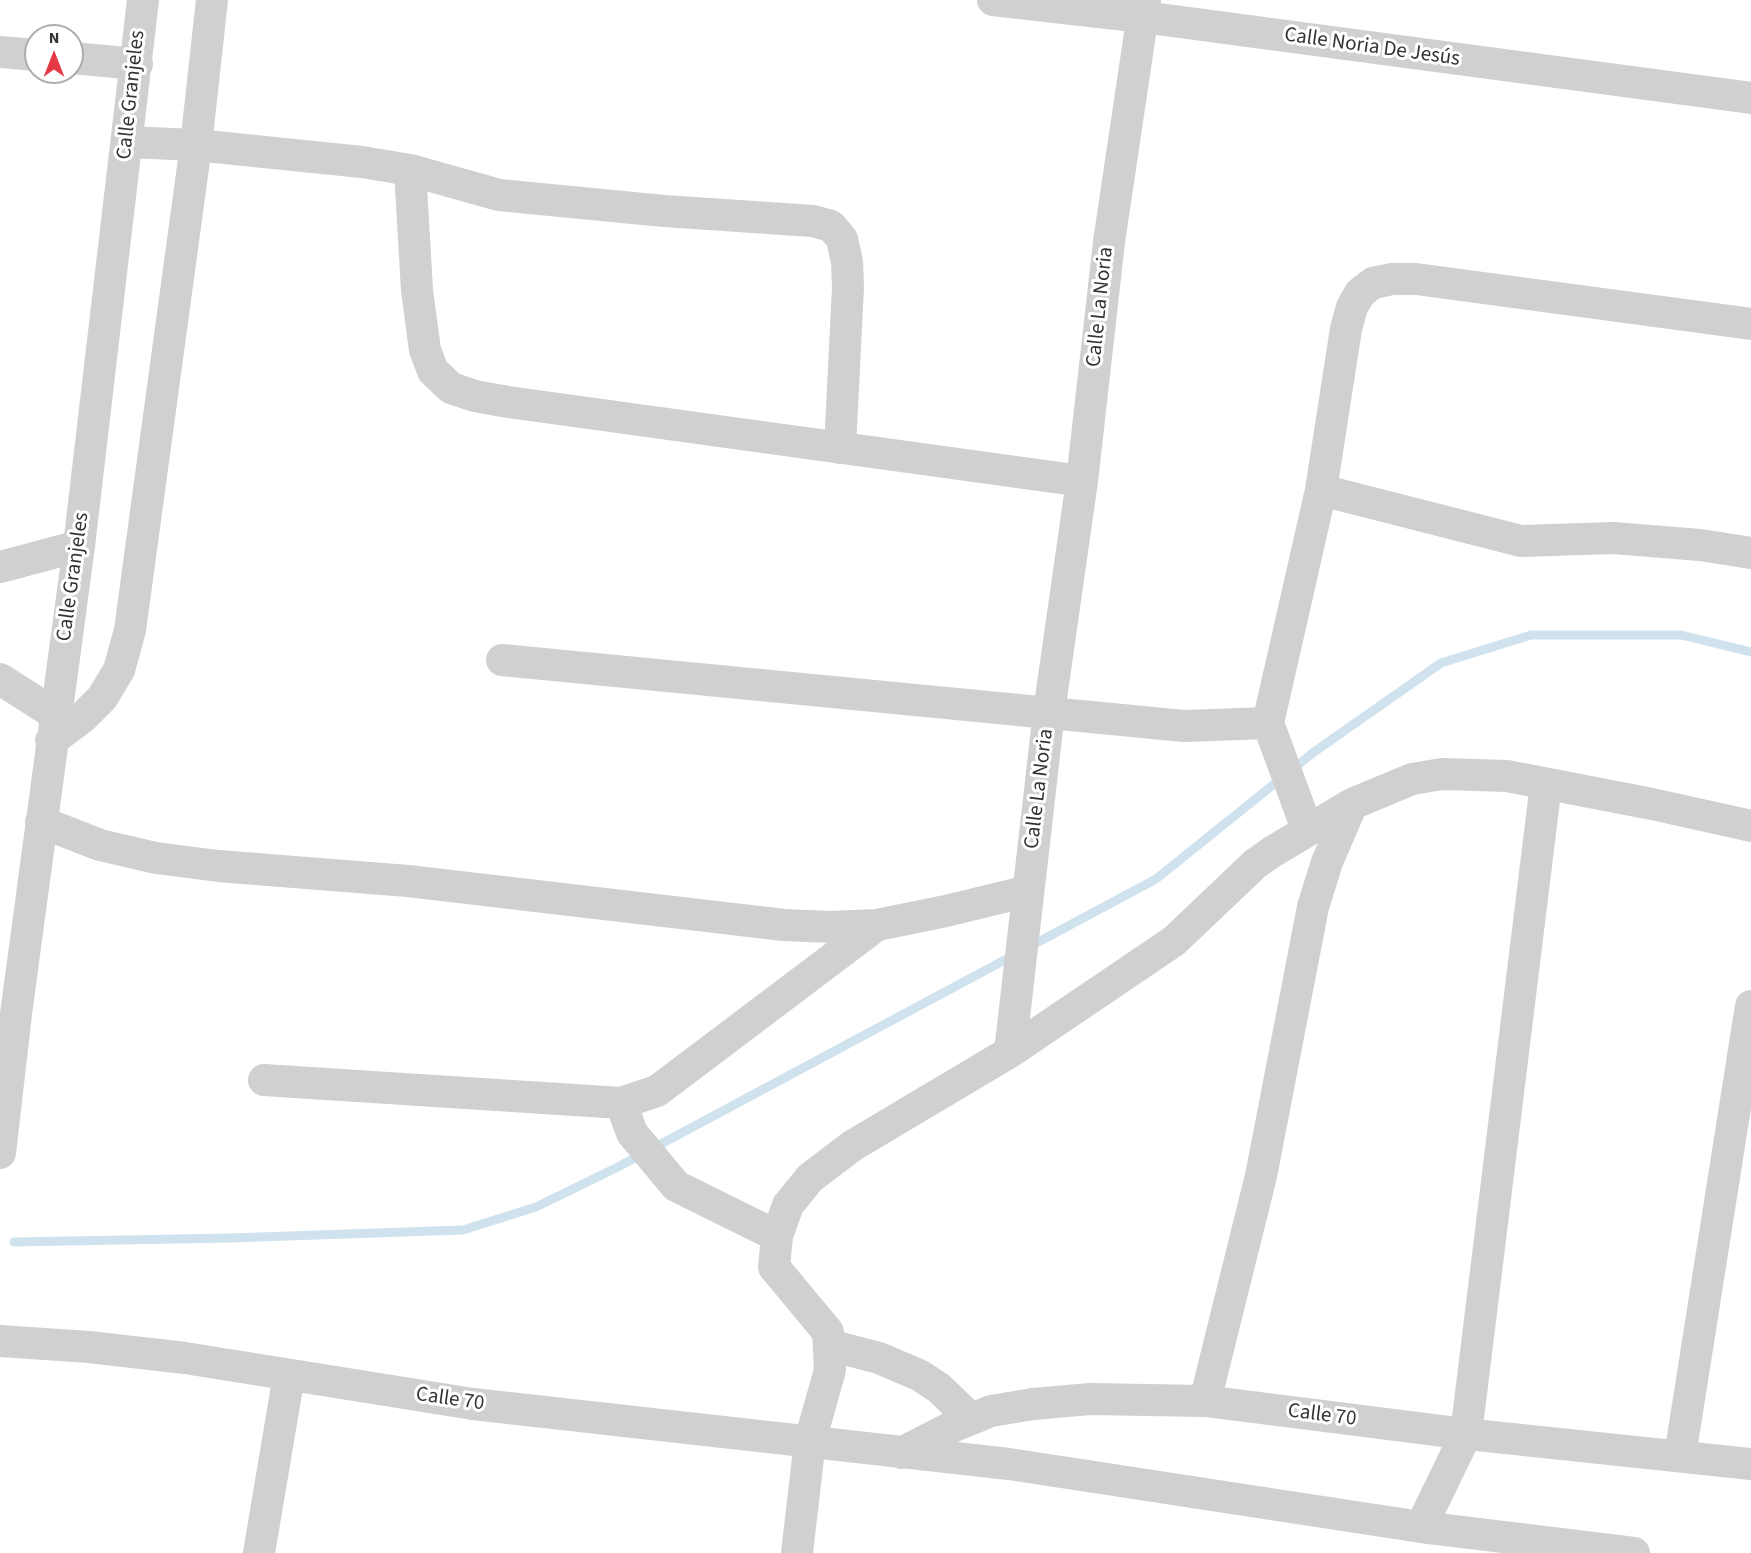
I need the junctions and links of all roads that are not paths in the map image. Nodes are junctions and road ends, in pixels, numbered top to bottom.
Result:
1 (143, 0) edge
2 (212, 0) edge
3 (993, 0) edge
4 (1144, 9) edge
5 (0, 52) edge
6 (24, 54) edge
7 (84, 59) edge
8 (137, 64) junction
9 (1751, 98) edge
10 (127, 142) junction
11 (196, 145) junction
12 (410, 170) junction
13 (1751, 324) edge
14 (840, 448) junction
15 (1082, 481) junction
16 (1321, 490) junction
17 (79, 546) junction
18 (1751, 553) edge
19 (0, 567) edge
20 (502, 660) dead end
21 (0, 679) edge
22 (1049, 712) junction
23 (53, 728) junction
24 (1274, 737) junction
25 (1546, 784) junction
26 (1352, 804) junction
27 (1302, 817) junction
28 (41, 822) junction
29 (1751, 826) edge
30 (1027, 904) junction
31 (877, 925) junction
32 (1751, 1006) edge
33 (8, 1013) edge
34 (1010, 1052) junction
35 (264, 1080) dead end
36 (621, 1103) junction
37 (0, 1153) edge
38 (777, 1236) junction
39 (0, 1341) edge
40 (829, 1345) junction
41 (290, 1375) junction
42 (1205, 1401) junction
43 (971, 1419) junction
44 (1467, 1434) junction
45 (810, 1441) junction
46 (901, 1453) junction
47 (1680, 1456) junction
48 (1751, 1464) edge
49 (1421, 1527) junction
50 (259, 1553) edge
51 (797, 1553) edge
52 (1634, 1553) edge

1 - 8 street, Calle Granjeles
2 - 11 street
3 - 4 street, Calle Noria De Jesús
4 - 9 street, Calle Noria De Jesús
4 - 15 street, Calle La Noria
5 - 6 street
7 - 8 street
8 - 10 street, Calle Granjeles
10 - 11 street
10 - 17 street, Calle Granjeles
11 - 12 street
11 - 23 street
12 - 14 street
12 - 14 street
13 - 16 street
14 - 15 street
15 - 22 street, Calle La Noria
16 - 18 street
16 - 24 street
17 - 19 street
17 - 23 street, Calle Granjeles
20 - 22 street
21 - 23 street
22 - 24 street
22 - 30 street, Calle La Noria
23 - 28 street, Calle Granjeles
24 - 27 street
25 - 26 street
25 - 29 street
25 - 44 street
26 - 27 street
26 - 42 street
27 - 34 street
28 - 31 street
28 - 33 street, Calle Granjeles
30 - 31 street
30 - 34 street, Calle La Noria
31 - 36 street
32 - 47 street
33 - 37 street, Calle Granjeles
34 - 38 street
35 - 36 street
36 - 38 street
38 - 40 street
39 - 41 street, Calle 70
40 - 43 street
40 - 45 street
41 - 45 street, Calle 70
41 - 50 street
42 - 43 street, Calle 70
42 - 44 street, Calle 70
43 - 46 street, Calle 70
44 - 47 street, Calle 70
44 - 49 street
45 - 46 street, Calle 70
45 - 51 street
46 - 49 street, Calle 70
47 - 48 street, Calle 70
49 - 52 street, Calle 70

